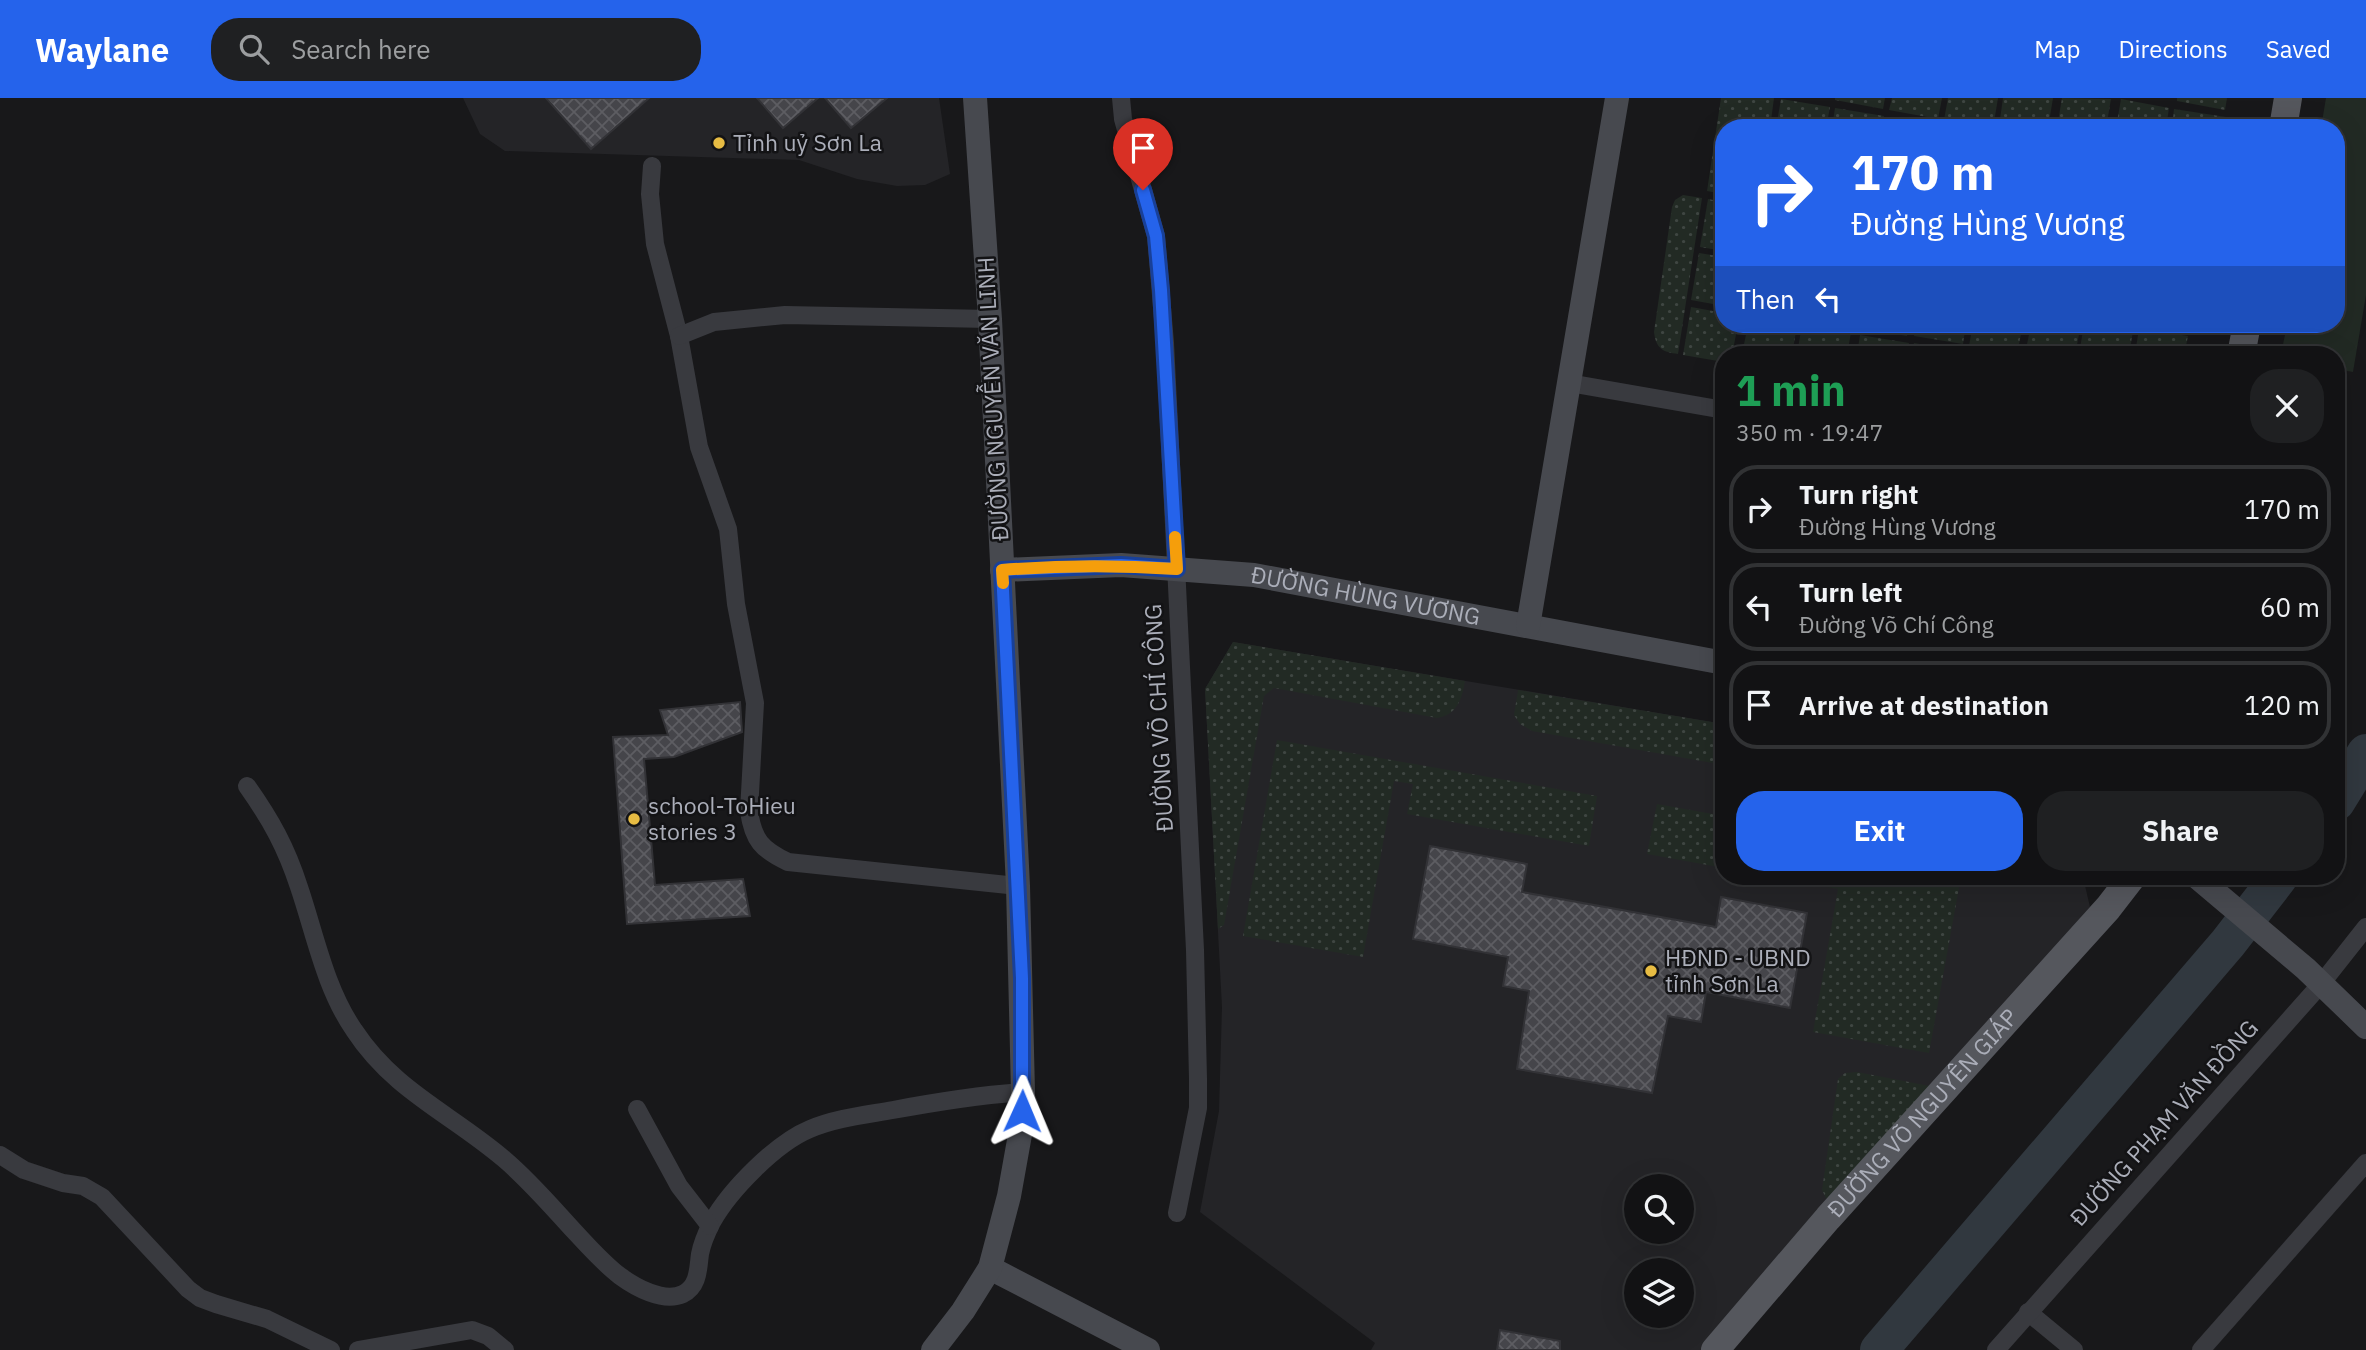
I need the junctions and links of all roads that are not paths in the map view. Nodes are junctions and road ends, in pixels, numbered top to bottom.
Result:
1 (975, 98) edge
2 (1121, 98) edge
3 (1617, 98) edge
4 (2288, 98) edge
5 (2284, 119) edge
6 (652, 166) dead end
7 (990, 319) junction
8 (679, 335) junction
9 (1569, 383) junction
10 (1715, 408) edge
11 (1177, 569) junction
12 (1002, 570) junction
13 (1528, 626) junction
14 (1715, 661) edge
15 (247, 786) dead end
16 (2126, 885) edge
17 (2206, 885) edge
18 (1018, 886) junction
19 (2366, 927) edge
20 (2313, 976) junction
21 (2366, 1027) edge
22 (1023, 1092) junction
23 (637, 1110) dead end
24 (0, 1155) edge
25 (2366, 1163) edge
26 (1177, 1213) dead end
27 (710, 1226) junction
28 (990, 1268) junction
29 (2028, 1312) junction
30 (331, 1350) edge
31 (358, 1350) edge
32 (505, 1350) edge
33 (933, 1350) edge
34 (1149, 1350) edge
35 (1715, 1350) edge
36 (1996, 1350) edge
37 (2074, 1350) edge
38 (2201, 1350) edge

1 - 7 street, ĐƯỜNG NGUYỄN VĂN LINH
2 - 11 street, ĐƯỜNG VÕ CHÍ CÔNG
3 - 9 street
4 - 5 main road
6 - 8 street
7 - 8 street
7 - 12 street, ĐƯỜNG NGUYỄN VĂN LINH
8 - 18 street
9 - 10 street
9 - 13 street
11 - 12 street, ĐƯỜNG HÙNG VƯƠNG
11 - 13 street, ĐƯỜNG HÙNG VƯƠNG
11 - 26 street, ĐƯỜNG VÕ CHÍ CÔNG
12 - 18 street, ĐƯỜNG NGUYỄN VĂN LINH
13 - 14 street, ĐƯỜNG HÙNG VƯƠNG
15 - 27 street
16 - 35 main road, ĐƯỜNG VÕ NGUYÊN GIÁP
17 - 20 street
18 - 22 street, ĐƯỜNG NGUYỄN VĂN LINH
19 - 20 street, ĐƯỜNG PHẠM VĂN ĐỒNG
20 - 21 street
20 - 29 street, ĐƯỜNG PHẠM VĂN ĐỒNG
22 - 27 street
22 - 28 street, ĐƯỜNG NGUYỄN VĂN LINH
23 - 27 street
24 - 30 street
25 - 38 street
28 - 33 street, ĐƯỜNG NGUYỄN VĂN LINH
28 - 34 street
29 - 36 street, ĐƯỜNG PHẠM VĂN ĐỒNG
29 - 37 street
31 - 32 street

